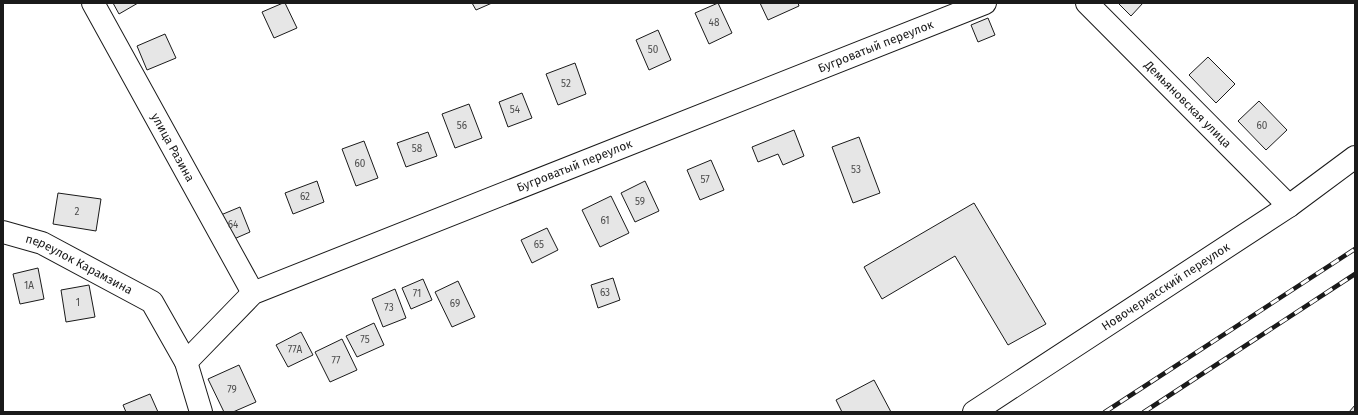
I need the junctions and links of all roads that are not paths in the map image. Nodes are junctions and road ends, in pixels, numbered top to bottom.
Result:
1 (93, 3) edge
2 (985, 3) edge
3 (1087, 3) edge
4 (1355, 157) edge
5 (1289, 206) junction
6 (3, 232) edge
7 (253, 293) junction
8 (186, 362) junction
9 (201, 412) edge
10 (974, 412) edge

1 - 7 street, улица Разина
2 - 7 street, Бугроватый переулок
3 - 5 street, Демьяновская улица
4 - 5 street, Новочеркасский переулок
5 - 10 street, Новочеркасский переулок
6 - 8 street, переулок Карамзина
7 - 8 street, Бугроватый переулок
8 - 9 street

